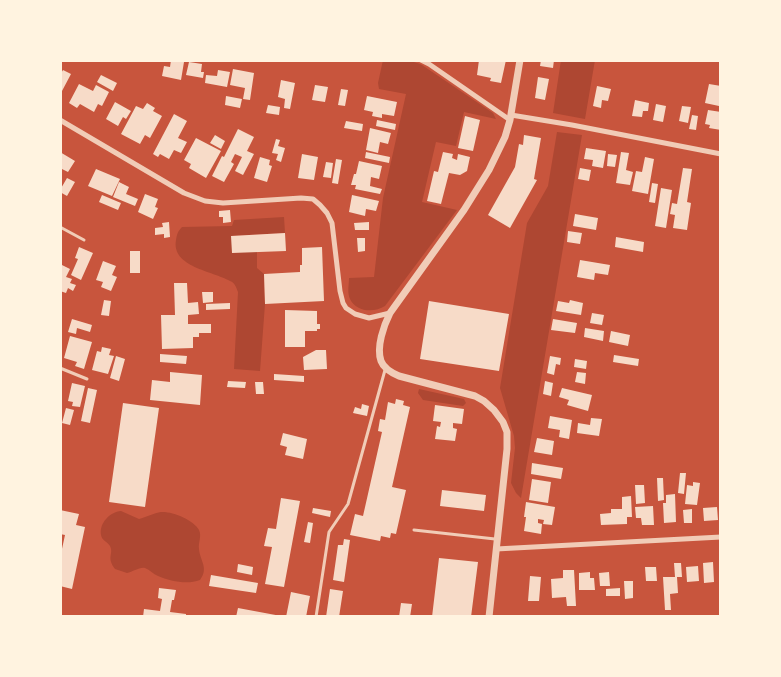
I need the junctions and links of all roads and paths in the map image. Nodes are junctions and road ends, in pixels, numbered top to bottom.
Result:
1 (421, 60) edge
2 (520, 60) edge
3 (510, 117) junction
4 (60, 120) edge
5 (721, 154) edge
6 (60, 227) edge
7 (84, 240) dead end
8 (390, 313) junction
9 (60, 368) edge
10 (386, 368) junction
11 (87, 380) dead end
12 (414, 530) dead end
13 (721, 537) edge
14 (497, 540) junction
15 (496, 549) junction
16 (316, 617) edge
17 (489, 617) edge

1 - 3 street
2 - 3 street
3 - 5 street
3 - 8 street
4 - 8 street
6 - 7 lane
8 - 10 street
9 - 11 lane
10 - 14 street
10 - 16 lane
12 - 14 lane
13 - 15 street
14 - 15 street
15 - 17 street

